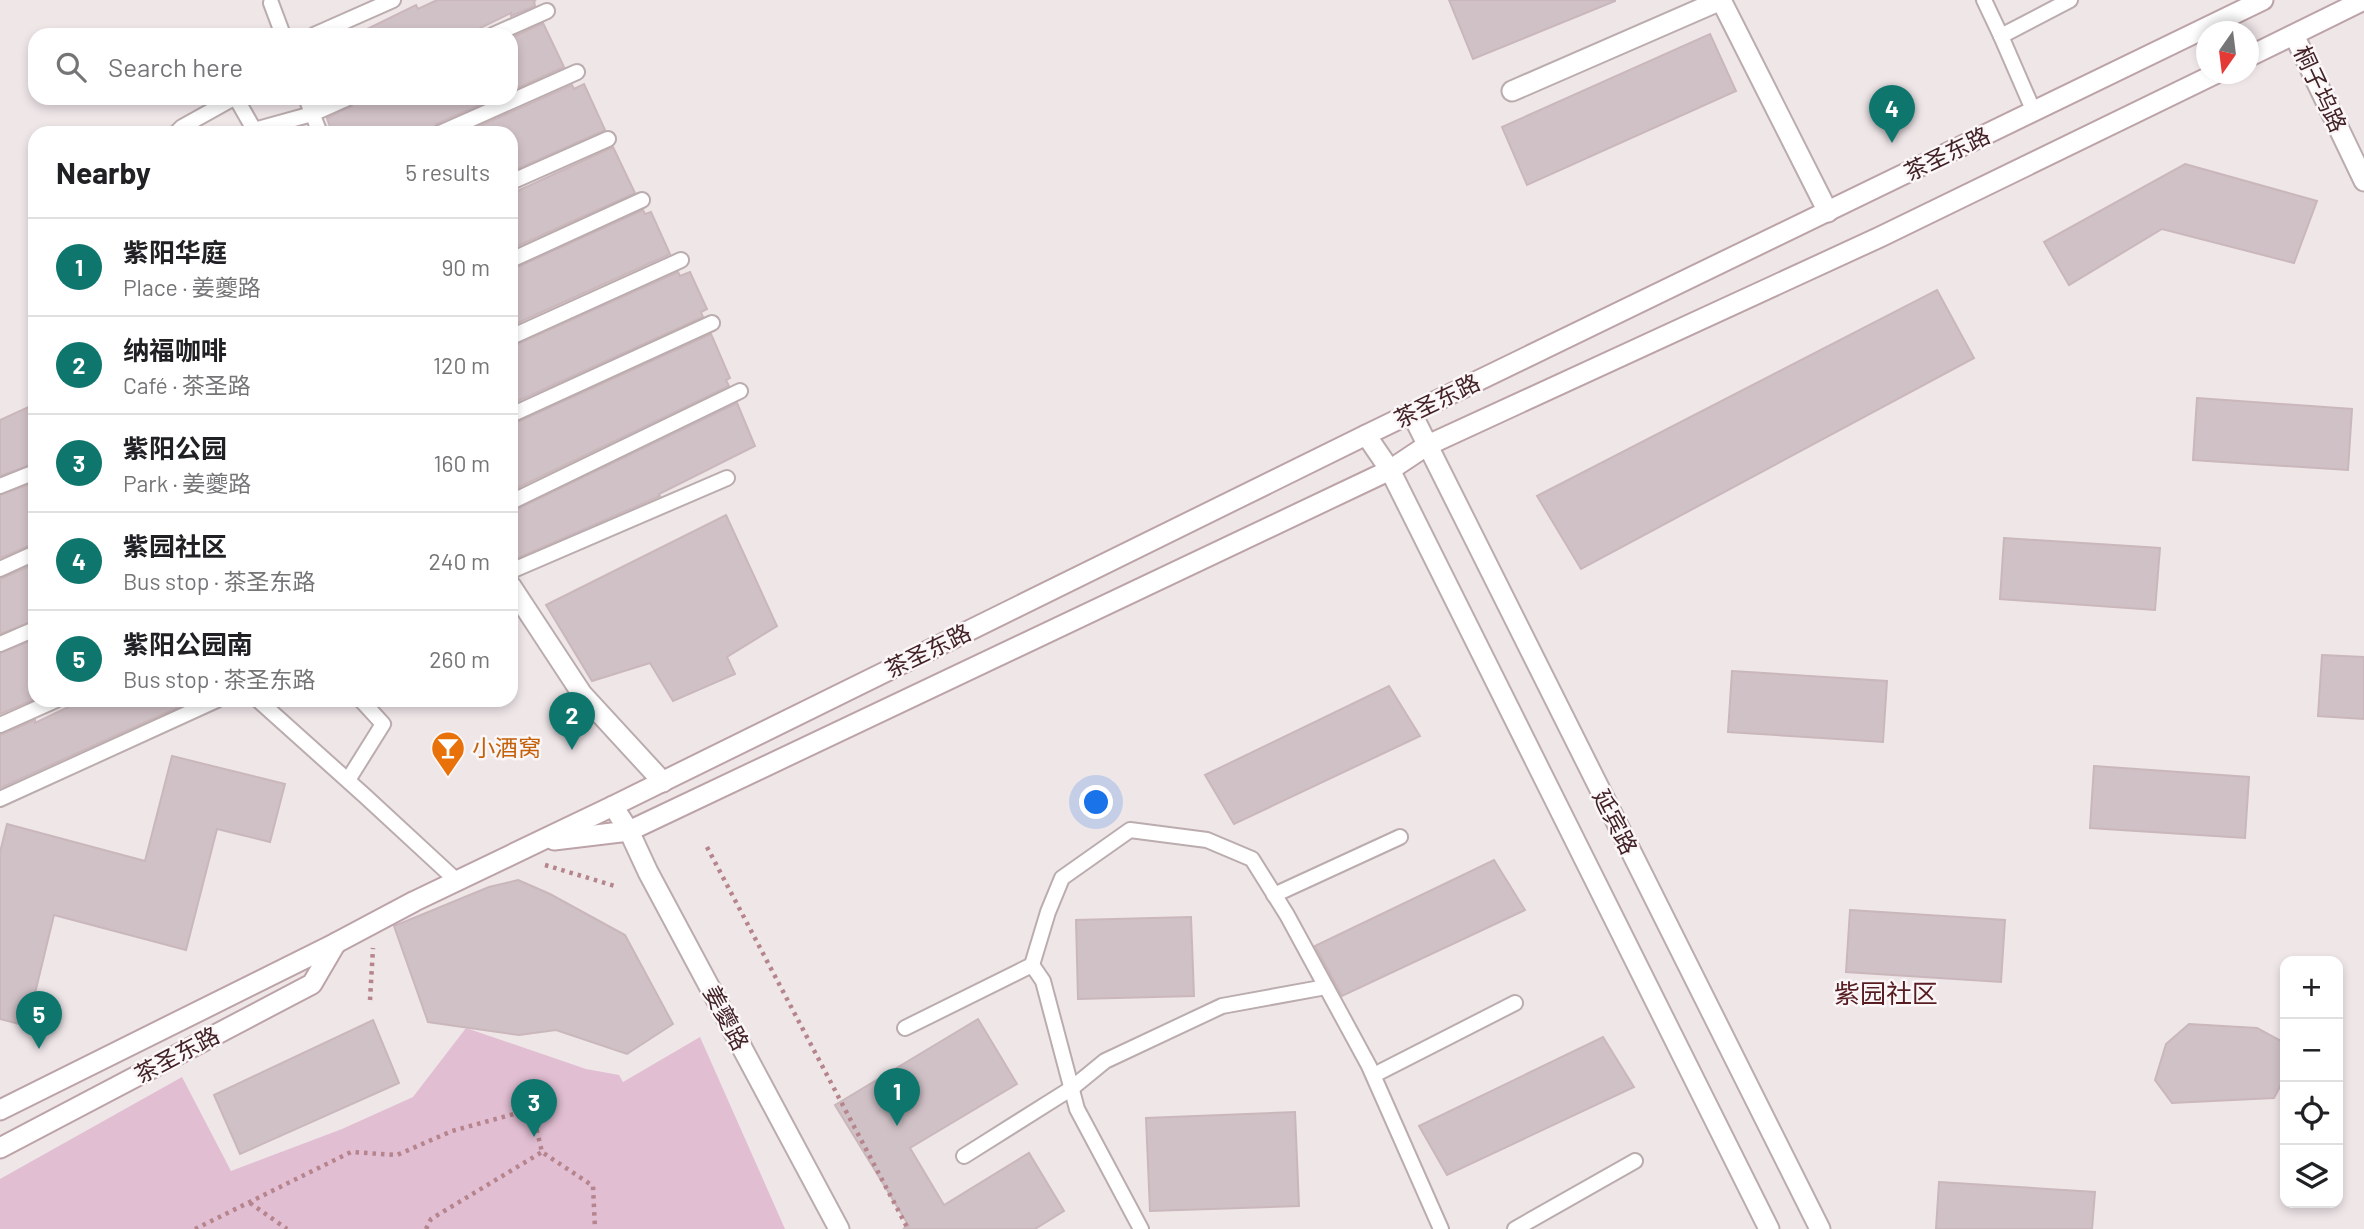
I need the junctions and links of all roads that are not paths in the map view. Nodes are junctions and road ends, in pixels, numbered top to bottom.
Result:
1 (393, 0) edge
2 (1721, 0) edge
3 (1984, 0) edge
4 (2070, 0) edge
5 (2263, 0) edge
6 (2364, 0) edge
7 (271, 3) dead end
8 (2236, 6) edge
9 (547, 11) dead end
10 (280, 28) edge
11 (330, 28) edge
12 (508, 28) edge
13 (2294, 35) junction
14 (2000, 36) junction
15 (2259, 52) edge
16 (578, 72) dead end
17 (2196, 83) edge
18 (1512, 91) dead end
19 (518, 99) edge
20 (222, 105) edge
21 (239, 105) edge
22 (309, 105) edge
23 (332, 105) edge
24 (503, 105) edge
25 (2034, 112) junction
26 (312, 114) junction
27 (184, 126) edge
28 (251, 126) edge
29 (274, 126) edge
30 (317, 126) edge
31 (456, 126) edge
32 (608, 139) dead end
33 (518, 179) edge
34 (2364, 181) edge
35 (642, 200) dead end
36 (1828, 212) junction
37 (518, 257) edge
38 (681, 260) dead end
39 (712, 323) dead end
40 (518, 334) edge
41 (740, 391) dead end
42 (518, 412) edge
43 (1412, 414) junction
44 (1366, 435) junction
45 (1426, 446) junction
46 (1390, 470) junction
47 (28, 475) edge
48 (727, 478) dead end
49 (0, 486) edge
50 (518, 499) edge
51 (28, 556) edge
52 (518, 568) edge
53 (0, 569) edge
54 (518, 597) edge
55 (28, 632) edge
56 (0, 645) edge
57 (41, 707) edge
58 (202, 707) edge
59 (266, 707) edge
60 (367, 707) edge
61 (0, 725) edge
62 (348, 780) junction
63 (663, 782) junction
64 (0, 799) edge
65 (613, 806) junction
66 (629, 831) junction
67 (1399, 837) dead end
68 (539, 842) junction
69 (457, 881) junction
70 (1274, 895) junction
71 (336, 943) junction
72 (1032, 965) junction
73 (1326, 987) junction
74 (1516, 1003) dead end
75 (905, 1028) dead end
76 (1374, 1075) junction
77 (1072, 1088) junction
78 (0, 1110) edge
79 (0, 1148) edge
80 (964, 1156) dead end
81 (1635, 1161) dead end
82 (839, 1229) edge
83 (1141, 1229) edge
84 (1441, 1229) edge
85 (1515, 1229) edge
86 (1769, 1229) edge
87 (1820, 1229) edge

1 - 11 lane
2 - 18 main road
2 - 36 main road
3 - 14 lane
4 - 14 lane
5 - 8 main road, 茶圣东路
6 - 13 main road
7 - 10 lane
8 - 25 main road, 茶圣东路
9 - 12 lane
13 - 15 main road
13 - 34 main road, 桐子坞路
14 - 25 lane
16 - 19 lane
17 - 45 main road, 茶圣东路
20 - 27 lane
21 - 28 lane
22 - 26 lane
23 - 26 lane
24 - 31 lane
25 - 36 main road, 茶圣东路
26 - 29 lane
26 - 30 lane
32 - 33 lane
35 - 37 lane
36 - 43 main road, 茶圣东路
38 - 40 lane
39 - 42 lane
41 - 50 lane
43 - 44 main road, 茶圣东路
43 - 45 main road, 延宾路
44 - 46 main road, 延宾路
44 - 63 main road, 茶圣东路
45 - 46 main road, 茶圣东路
45 - 87 main road, 延宾路
46 - 66 main road, 茶圣东路
46 - 86 main road, 延宾路
47 - 49 lane
48 - 52 lane
51 - 53 lane
54 - 63 main road
55 - 56 lane
57 - 61 lane
58 - 64 lane
59 - 62 lane
60 - 62 lane
62 - 69 lane
63 - 65 main road, 茶圣东路
65 - 66 main road, 姜夔路
65 - 68 main road, 茶圣东路
66 - 68 main road, 茶圣东路
66 - 82 main road, 姜夔路
67 - 70 lane
68 - 69 main road, 茶圣东路
69 - 71 main road, 茶圣东路
70 - 72 lane
70 - 73 lane
71 - 78 main road, 茶圣东路
71 - 79 main road, 茶圣东路
72 - 75 lane
72 - 77 lane
73 - 76 lane
73 - 77 lane
74 - 76 lane
76 - 84 lane
77 - 80 lane
77 - 83 lane
81 - 85 lane

